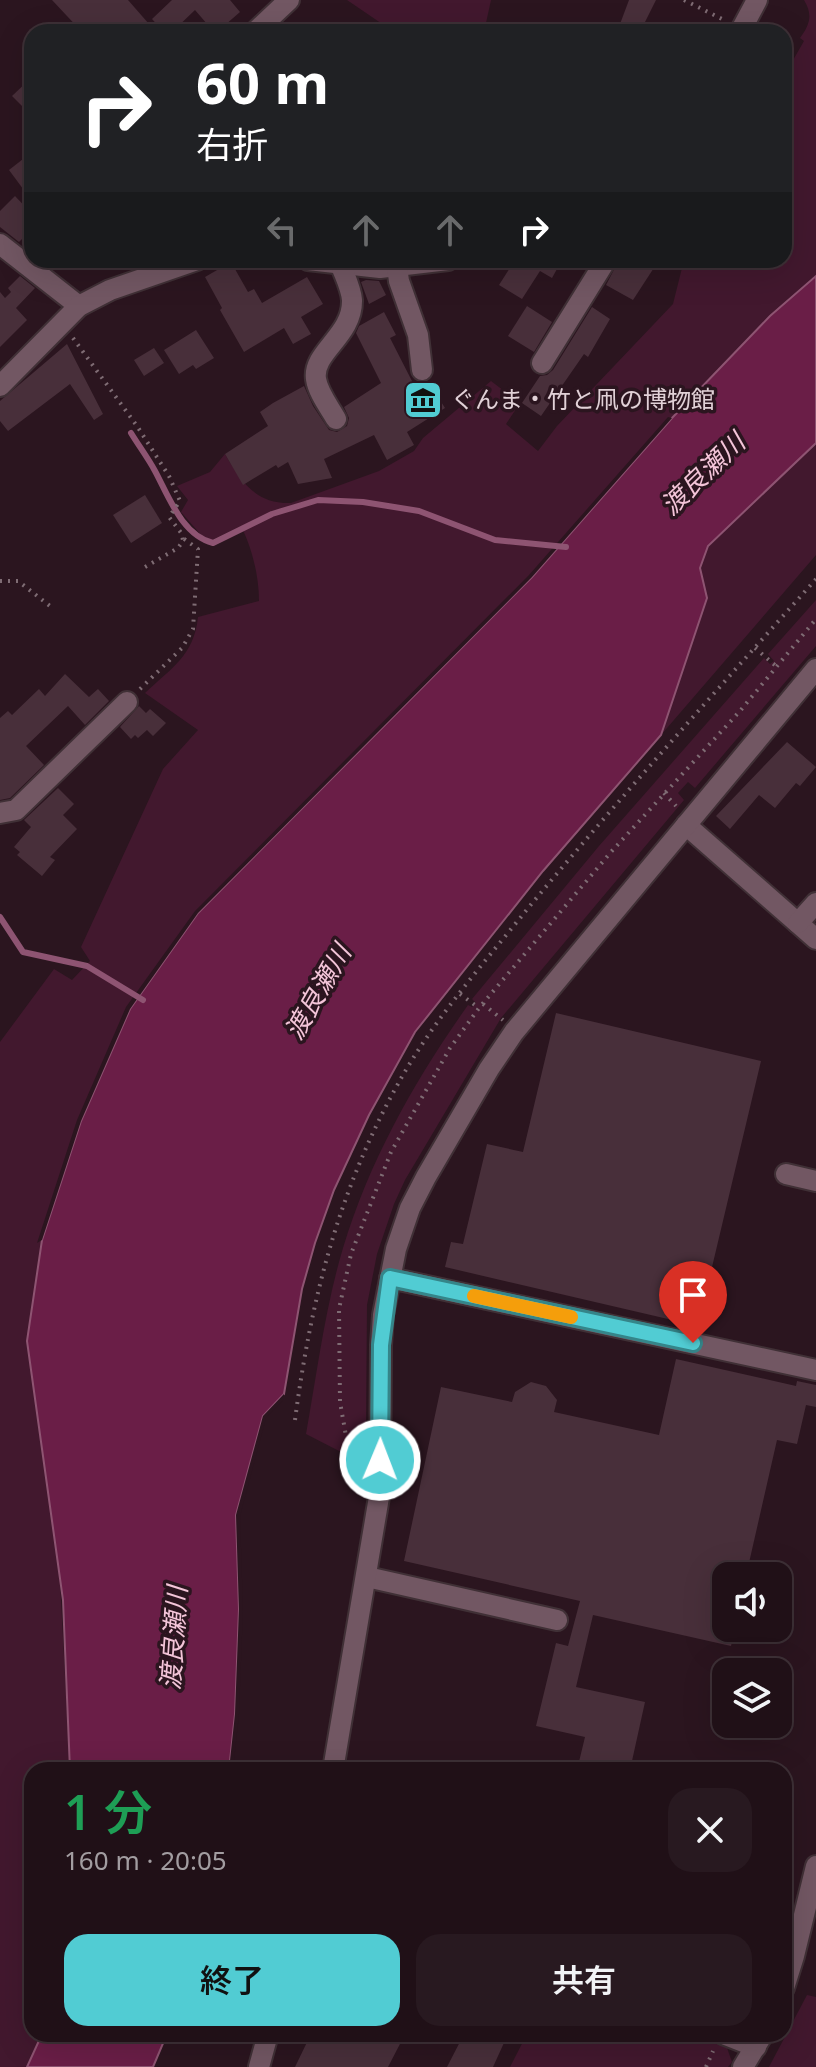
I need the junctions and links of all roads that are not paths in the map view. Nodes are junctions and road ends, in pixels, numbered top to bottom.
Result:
1 (289, 0) edge
2 (757, 0) edge
3 (264, 24) edge
4 (744, 24) edge
5 (0, 244) edge
6 (24, 251) edge
7 (42, 268) edge
8 (174, 268) edge
9 (342, 268) edge
10 (397, 268) edge
11 (601, 268) edge
12 (79, 306) junction
13 (542, 363) dead end
14 (422, 370) dead end
15 (0, 386) edge
16 (336, 419) dead end
17 (816, 669) edge
18 (127, 702) road end
19 (0, 813) edge
20 (683, 818) junction
21 (816, 903) edge
22 (798, 923) junction
23 (816, 939) edge
24 (786, 1174) dead end
25 (816, 1181) edge
26 (390, 1278) junction
27 (816, 1370) edge
28 (367, 1577) junction
29 (557, 1620) dead end
30 (334, 1762) edge
31 (816, 1866) edge
32 (812, 1905) edge
33 (792, 1964) edge
34 (266, 2042) edge
35 (759, 2042) edge
36 (259, 2067) edge
37 (743, 2067) edge

1 - 3 street
2 - 4 street
5 - 6 street
7 - 12 street
8 - 12 street
9 - 16 street
10 - 14 street
11 - 13 street
12 - 15 street
17 - 20 street
18 - 19 street
20 - 22 street
20 - 26 street
21 - 22 street
22 - 23 street
24 - 25 street
26 - 27 street
26 - 28 street
28 - 29 street
28 - 30 street
31 - 32 street
32 - 33 street
34 - 36 street
35 - 37 street

